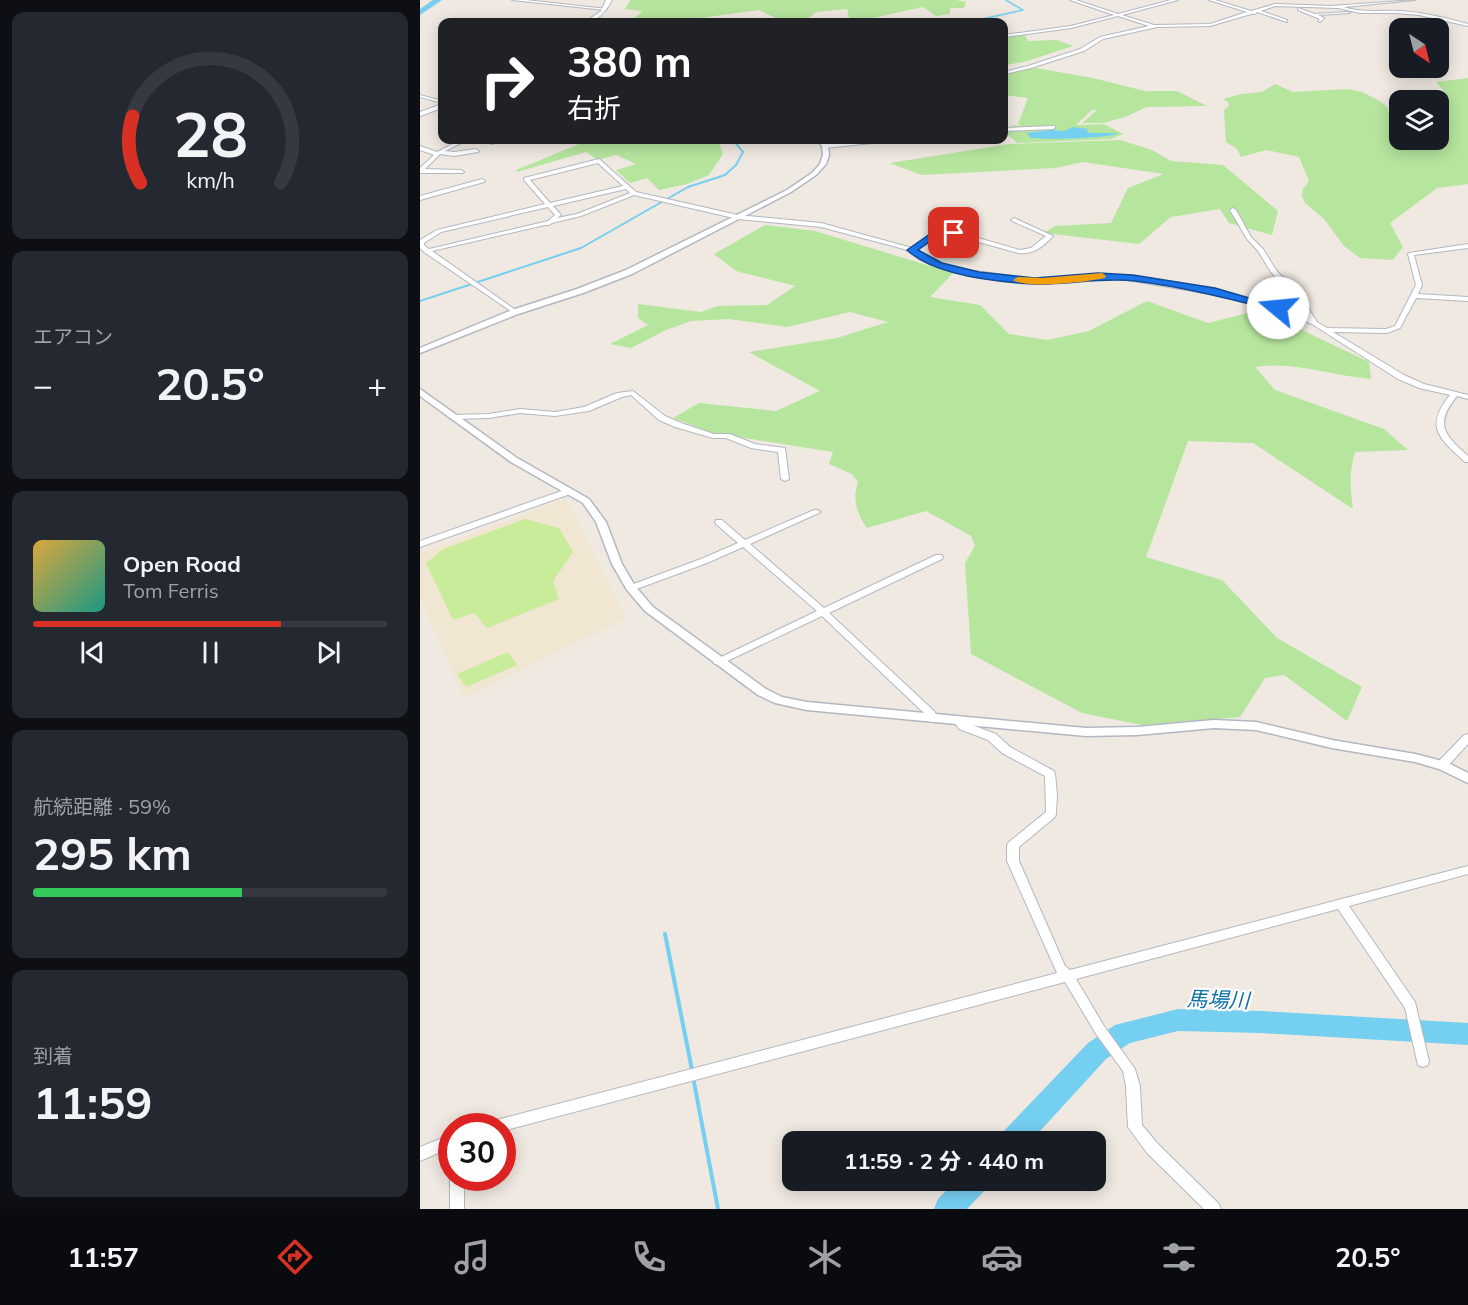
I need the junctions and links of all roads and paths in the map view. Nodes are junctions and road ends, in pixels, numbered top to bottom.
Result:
1 (514, 0) edge
2 (609, 0) edge
3 (1072, 0) edge
4 (1176, 0) edge
5 (1210, 0) edge
6 (1326, 0) edge
7 (1413, 0) edge
8 (1282, 5) junction
9 (1338, 6) junction
10 (605, 9) junction
11 (1256, 12) junction
12 (1348, 13) dead end
13 (1314, 14) junction
14 (1119, 15) junction
15 (593, 18) edge
16 (1286, 21) dead end
17 (1320, 21) dead end
18 (1468, 25) edge
19 (1154, 26) junction
20 (1008, 36) edge
21 (1008, 72) edge
22 (420, 96) edge
23 (438, 103) edge
24 (438, 106) edge
25 (420, 114) edge
26 (1053, 127) dead end
27 (1008, 130) edge
28 (456, 144) edge
29 (823, 144) edge
30 (420, 148) edge
31 (476, 151) dead end
32 (438, 153) junction
33 (420, 171) edge
34 (461, 172) dead end
35 (454, 176) dead end
36 (420, 177) edge
37 (482, 181) dead end
38 (626, 187) junction
39 (634, 193) junction
40 (420, 198) edge
41 (552, 206) junction
42 (1233, 210) dead end
43 (738, 217) junction
44 (1014, 220) dead end
45 (547, 224) junction
46 (1468, 246) edge
47 (912, 250) junction
48 (428, 251) junction
49 (420, 252) edge
50 (1413, 296) junction
51 (1468, 299) edge
52 (515, 312) junction
53 (1314, 323) junction
54 (1327, 330) junction
55 (420, 351) edge
56 (420, 392) edge
57 (1455, 394) junction
58 (1468, 397) edge
59 (453, 417) junction
60 (1468, 459) edge
61 (784, 479) dead end
62 (570, 491) junction
63 (816, 512) dead end
64 (719, 522) dead end
65 (420, 544) edge
66 (744, 544) junction
67 (939, 557) dead end
68 (631, 588) junction
69 (823, 612) junction
70 (718, 662) junction
71 (934, 719) junction
72 (958, 720) junction
73 (1468, 738) edge
74 (1442, 765) junction
75 (1468, 778) edge
76 (1468, 870) edge
77 (1341, 904) junction
78 (1068, 976) junction
79 (1423, 1061) dead end
80 (516, 1121) edge
81 (438, 1146) edge
82 (420, 1154) edge
83 (457, 1191) edge
84 (457, 1209) edge
85 (1214, 1209) edge

1 - 10 street
2 - 10 main road
3 - 14 street
4 - 14 street
5 - 11 street
6 - 9 street
7 - 9 street
8 - 9 street
8 - 11 street
8 - 13 street
9 - 18 street
10 - 15 main road
11 - 16 street
11 - 19 street
12 - 13 street
13 - 17 street
14 - 19 street
14 - 20 street
19 - 21 street
22 - 23 street
24 - 25 main road
26 - 27 street
28 - 32 street
29 - 43 street
30 - 32 street
31 - 32 street
32 - 33 street
33 - 34 street
35 - 36 street
37 - 40 street
38 - 39 street
38 - 41 street
38 - 41 street
39 - 43 street
39 - 45 street
41 - 45 street
41 - 48 street
42 - 53 street
43 - 47 street
43 - 52 street
44 - 47 street
45 - 48 street
46 - 50 street
47 - 53 street
48 - 49 street
48 - 52 street
50 - 51 street
50 - 54 street
52 - 55 street
53 - 54 street
54 - 57 street
56 - 59 street
57 - 58 street
57 - 60 street
59 - 61 street
59 - 62 street
62 - 65 street
62 - 68 street
63 - 66 street
64 - 66 street
66 - 68 street
66 - 69 street
67 - 69 street
68 - 70 street
69 - 70 street
69 - 71 street
70 - 71 street
71 - 72 street
72 - 74 street
72 - 78 street
73 - 74 street
74 - 75 street
76 - 77 street
77 - 78 street
77 - 79 street
78 - 80 street
78 - 85 street
81 - 82 street
83 - 84 street

